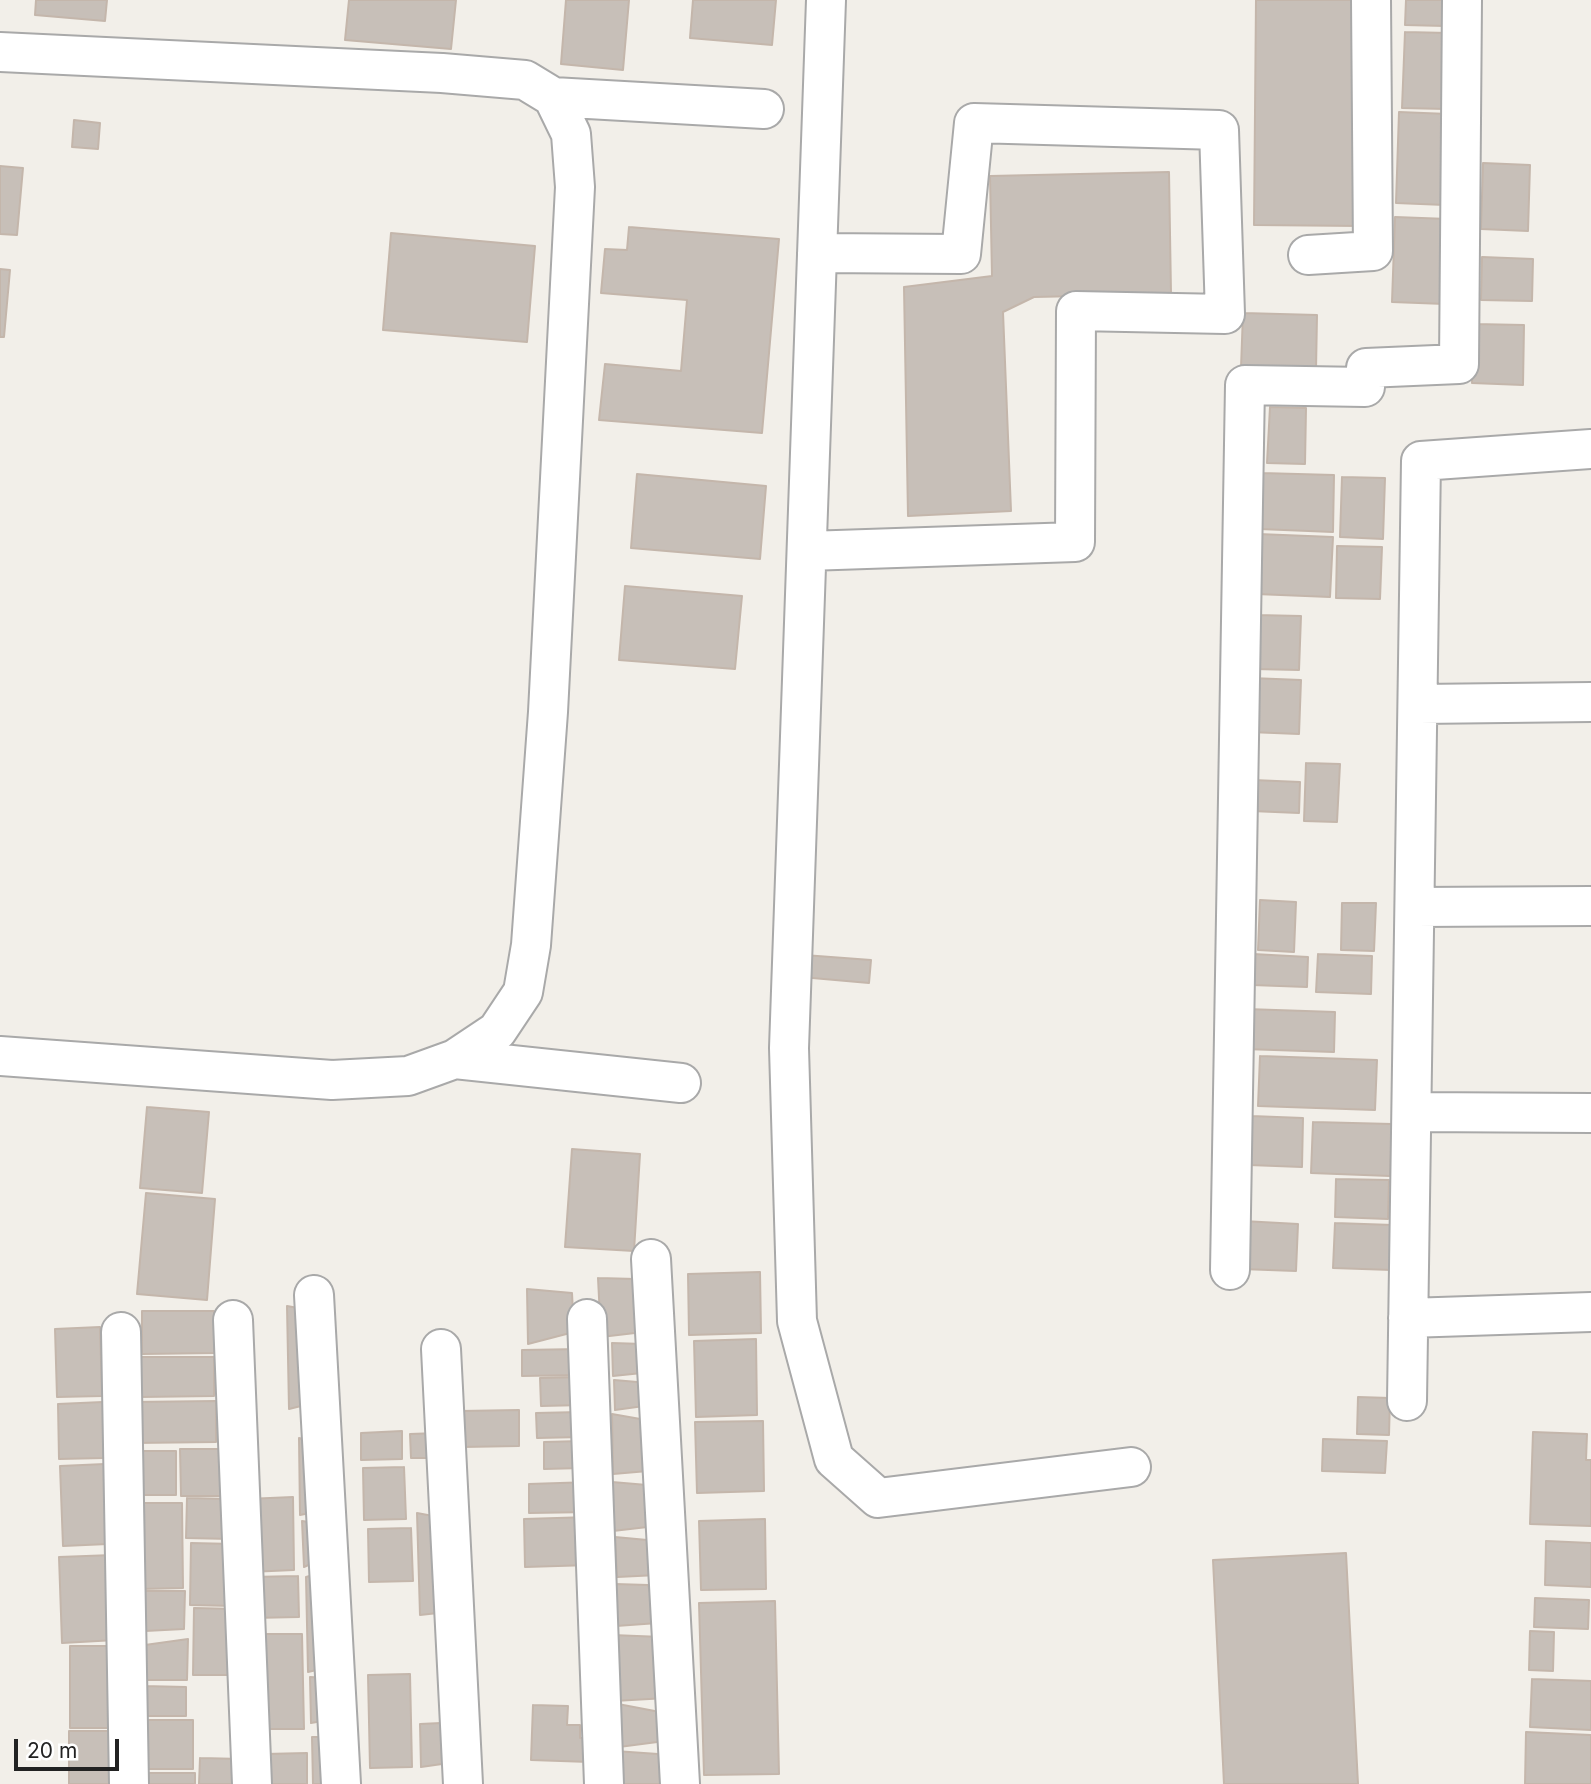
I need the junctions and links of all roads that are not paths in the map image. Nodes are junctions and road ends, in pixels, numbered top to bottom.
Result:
1 (826, 0) edge
2 (1371, 0) edge
3 (1462, 0) edge
4 (0, 52) edge
5 (553, 97) junction
6 (764, 109) dead end
7 (817, 253) junction
8 (1308, 255) dead end
9 (1591, 449) edge
10 (807, 551) junction
11 (1591, 702) edge
12 (1420, 704) junction
13 (1591, 906) edge
14 (1416, 907) junction
15 (0, 1056) edge
16 (455, 1059) junction
17 (681, 1083) dead end
18 (1412, 1112) junction
19 (1591, 1113) edge
20 (651, 1259) dead end
21 (1230, 1269) dead end
22 (314, 1295) dead end
23 (1591, 1312) edge
24 (1408, 1318) junction
25 (587, 1319) dead end
26 (233, 1320) dead end
27 (121, 1332) dead end
28 (441, 1349) dead end
29 (1407, 1401) dead end
30 (1131, 1467) dead end
31 (129, 1784) edge
32 (252, 1784) edge
33 (341, 1784) edge
34 (463, 1784) edge
35 (604, 1784) edge
36 (680, 1784) edge

1 - 7 street
2 - 8 street
3 - 21 street
4 - 5 street
5 - 6 street
5 - 16 street
7 - 10 street
7 - 10 street
9 - 12 street
10 - 30 street
11 - 12 street
12 - 14 street
13 - 14 street
14 - 18 street
15 - 16 street
16 - 17 street
18 - 19 street
18 - 24 street
20 - 36 street
22 - 33 street
23 - 24 street
24 - 29 street
25 - 35 street
26 - 32 street
27 - 31 street
28 - 34 street

